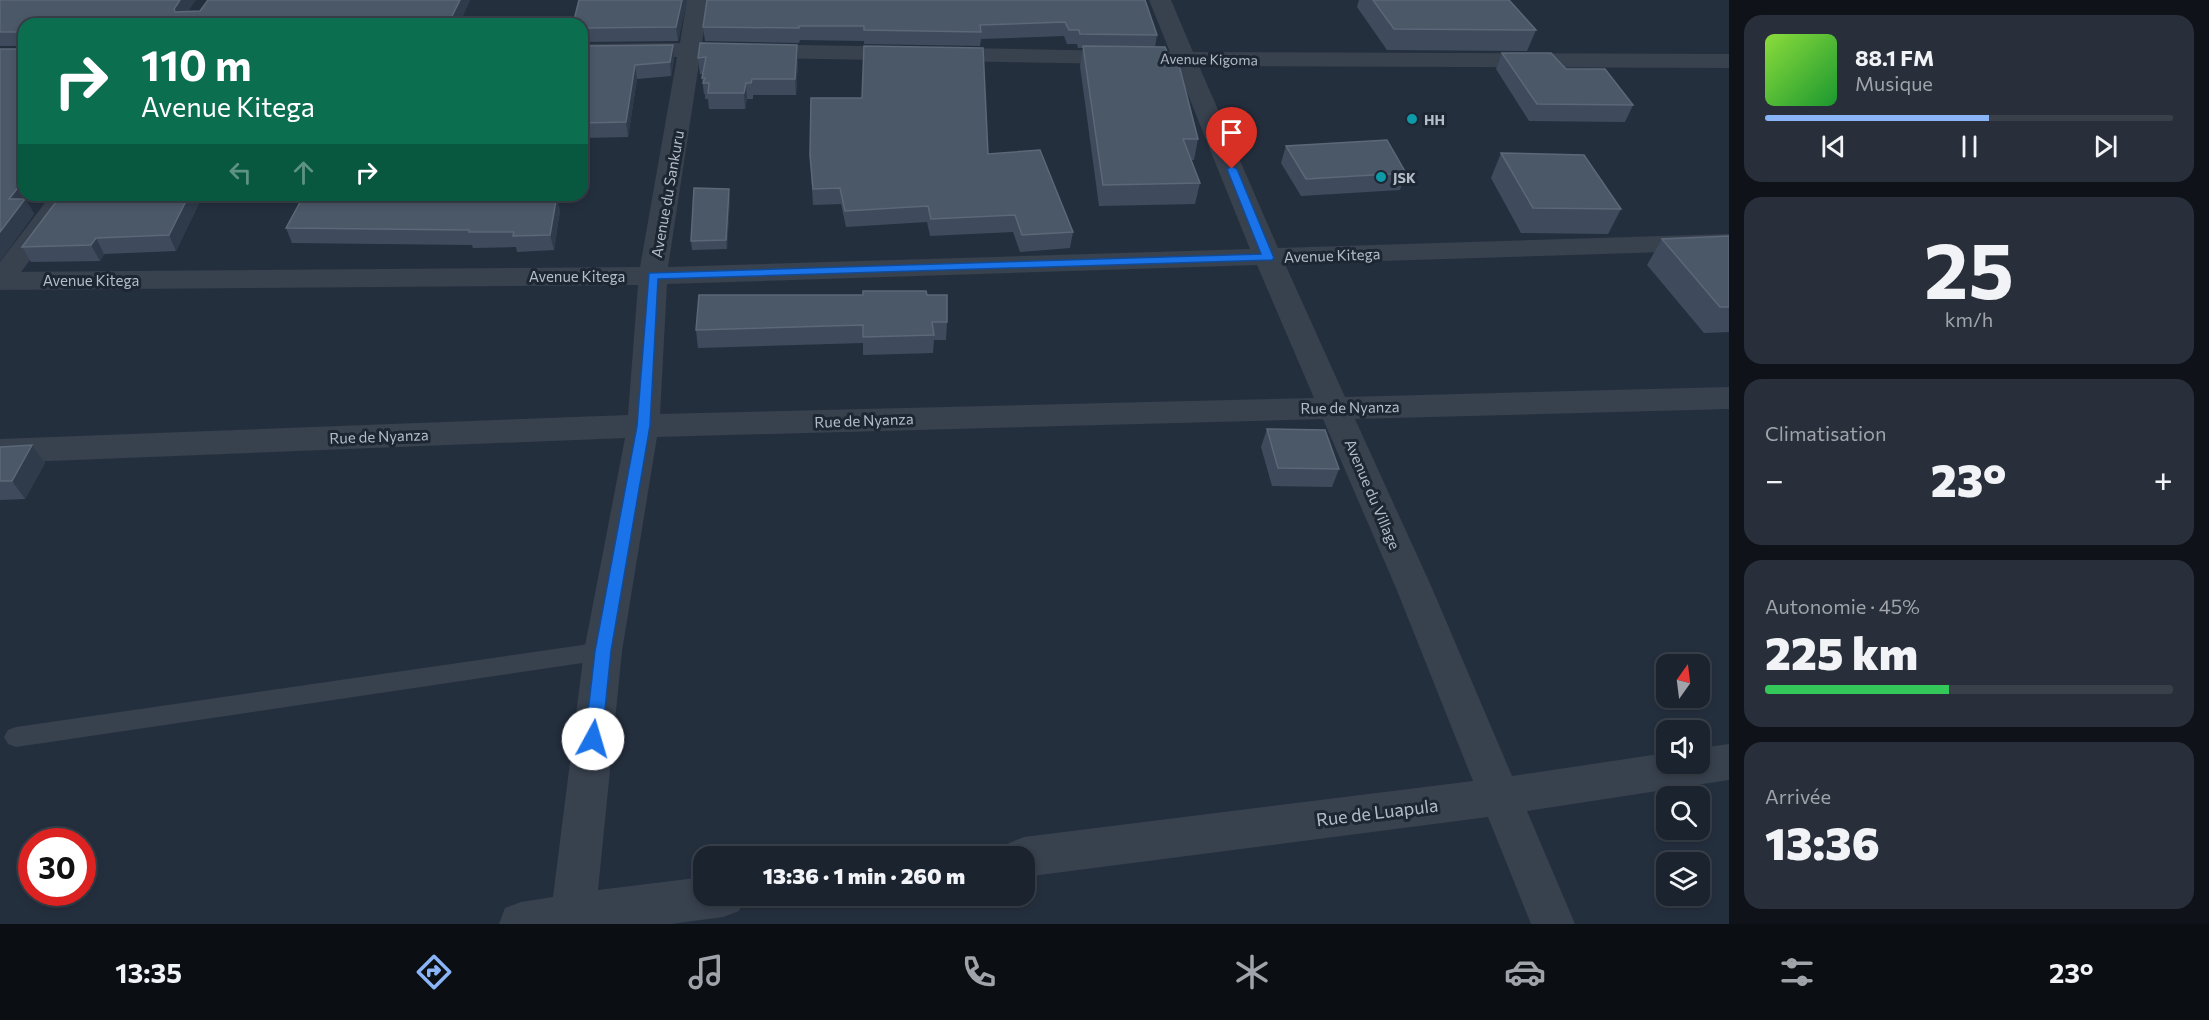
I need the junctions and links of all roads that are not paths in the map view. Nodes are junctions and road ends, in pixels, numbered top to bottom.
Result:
1 (698, 0) edge
2 (1160, 0) edge
3 (691, 50) junction
4 (588, 51) edge
5 (1186, 58) junction
6 (1729, 61) edge
7 (60, 201) edge
8 (1729, 242) edge
9 (1268, 258) junction
10 (653, 276) junction
11 (0, 281) edge
12 (1729, 398) edge
13 (1335, 407) junction
14 (643, 426) junction
15 (0, 451) edge
16 (603, 651) junction
17 (16, 736) dead end
18 (1729, 762) edge
19 (1501, 796) junction
20 (1035, 856) edge
21 (693, 901) edge
22 (573, 919) edge
23 (521, 924) edge
24 (1553, 924) edge

1 - 3 street, Avenue du Sankuru
2 - 5 street, Avenue du Village
3 - 4 street, Avenue Kigoma
3 - 5 street, Avenue Kigoma
3 - 10 street, Avenue du Sankuru
5 - 6 street, Avenue Kigoma
5 - 9 street, Avenue du Village
7 - 11 street
8 - 9 street, Avenue Kitega
9 - 10 street, Avenue Kitega
9 - 13 street, Avenue du Village
10 - 11 street, Avenue Kitega
10 - 14 street, Avenue du Sankuru
12 - 13 street, Rue de Nyanza
13 - 14 street, Rue de Nyanza
13 - 19 street, Avenue du Village
14 - 15 street, Rue de Nyanza
14 - 16 street, Avenue du Sankuru
16 - 17 lane
16 - 22 street, Avenue du Sankuru
18 - 19 street, Rue de Luapula
19 - 20 street, Rue de Luapula
19 - 24 street, Avenue du Village
21 - 22 street
22 - 23 street

